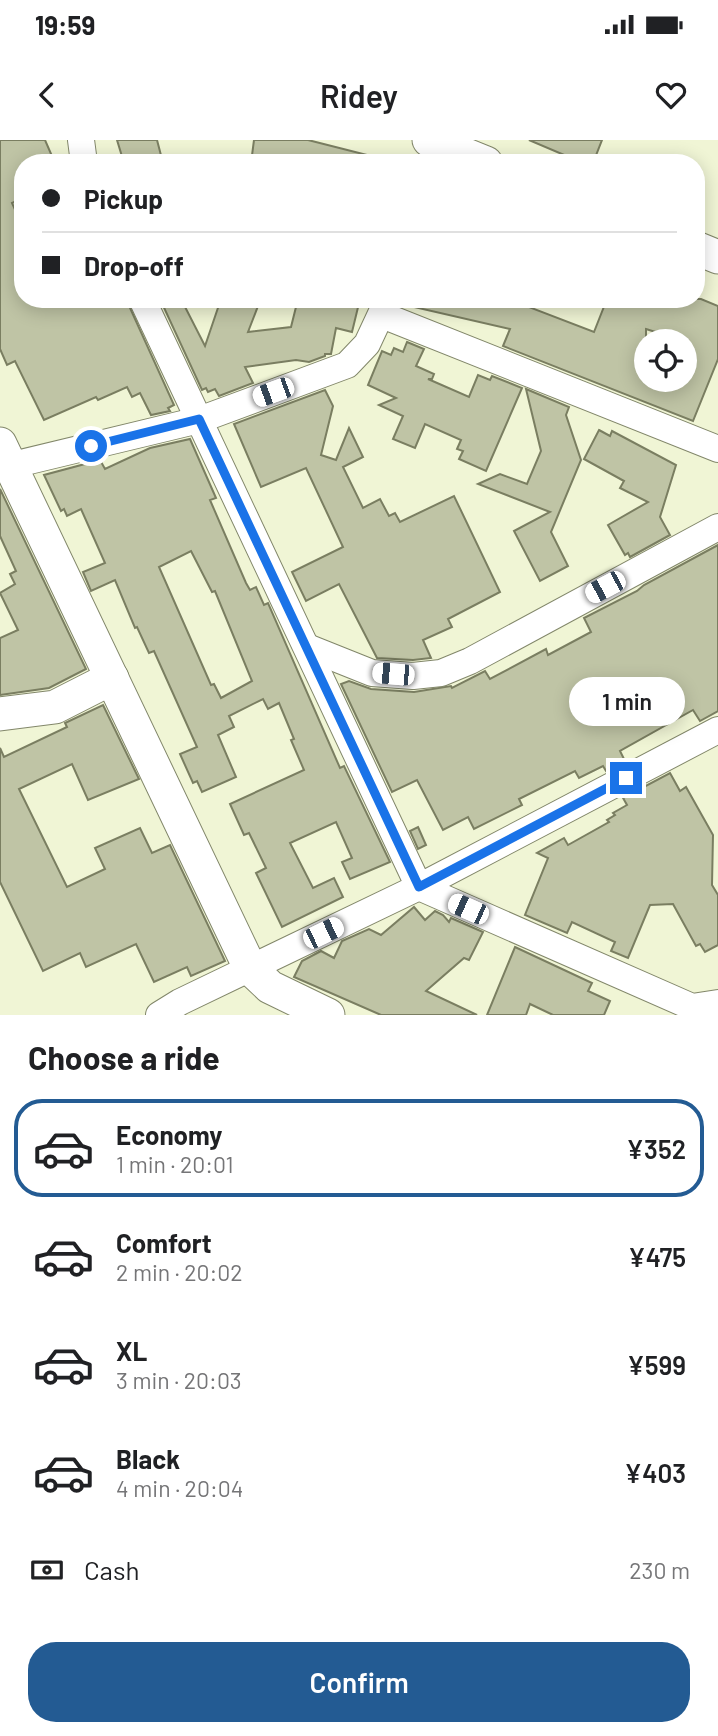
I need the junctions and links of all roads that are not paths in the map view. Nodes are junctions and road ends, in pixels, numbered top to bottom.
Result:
1 (146, 308) edge
2 (385, 308) edge
3 (387, 308) edge
4 (199, 419) junction
5 (718, 449) edge
6 (3, 459) edge
7 (718, 527) edge
8 (307, 647) junction
9 (112, 678) junction
10 (0, 714) edge
11 (718, 730) edge
12 (419, 887) junction
13 (250, 968) junction
14 (718, 1003) edge
15 (169, 1012) edge
16 (328, 1015) edge

1 - 4 street
2 - 4 street
3 - 5 street
4 - 6 street
4 - 8 street
6 - 9 street
7 - 8 street
8 - 12 street
9 - 10 street
9 - 13 street
11 - 12 street
12 - 13 street
12 - 14 street
13 - 15 street
13 - 16 street

